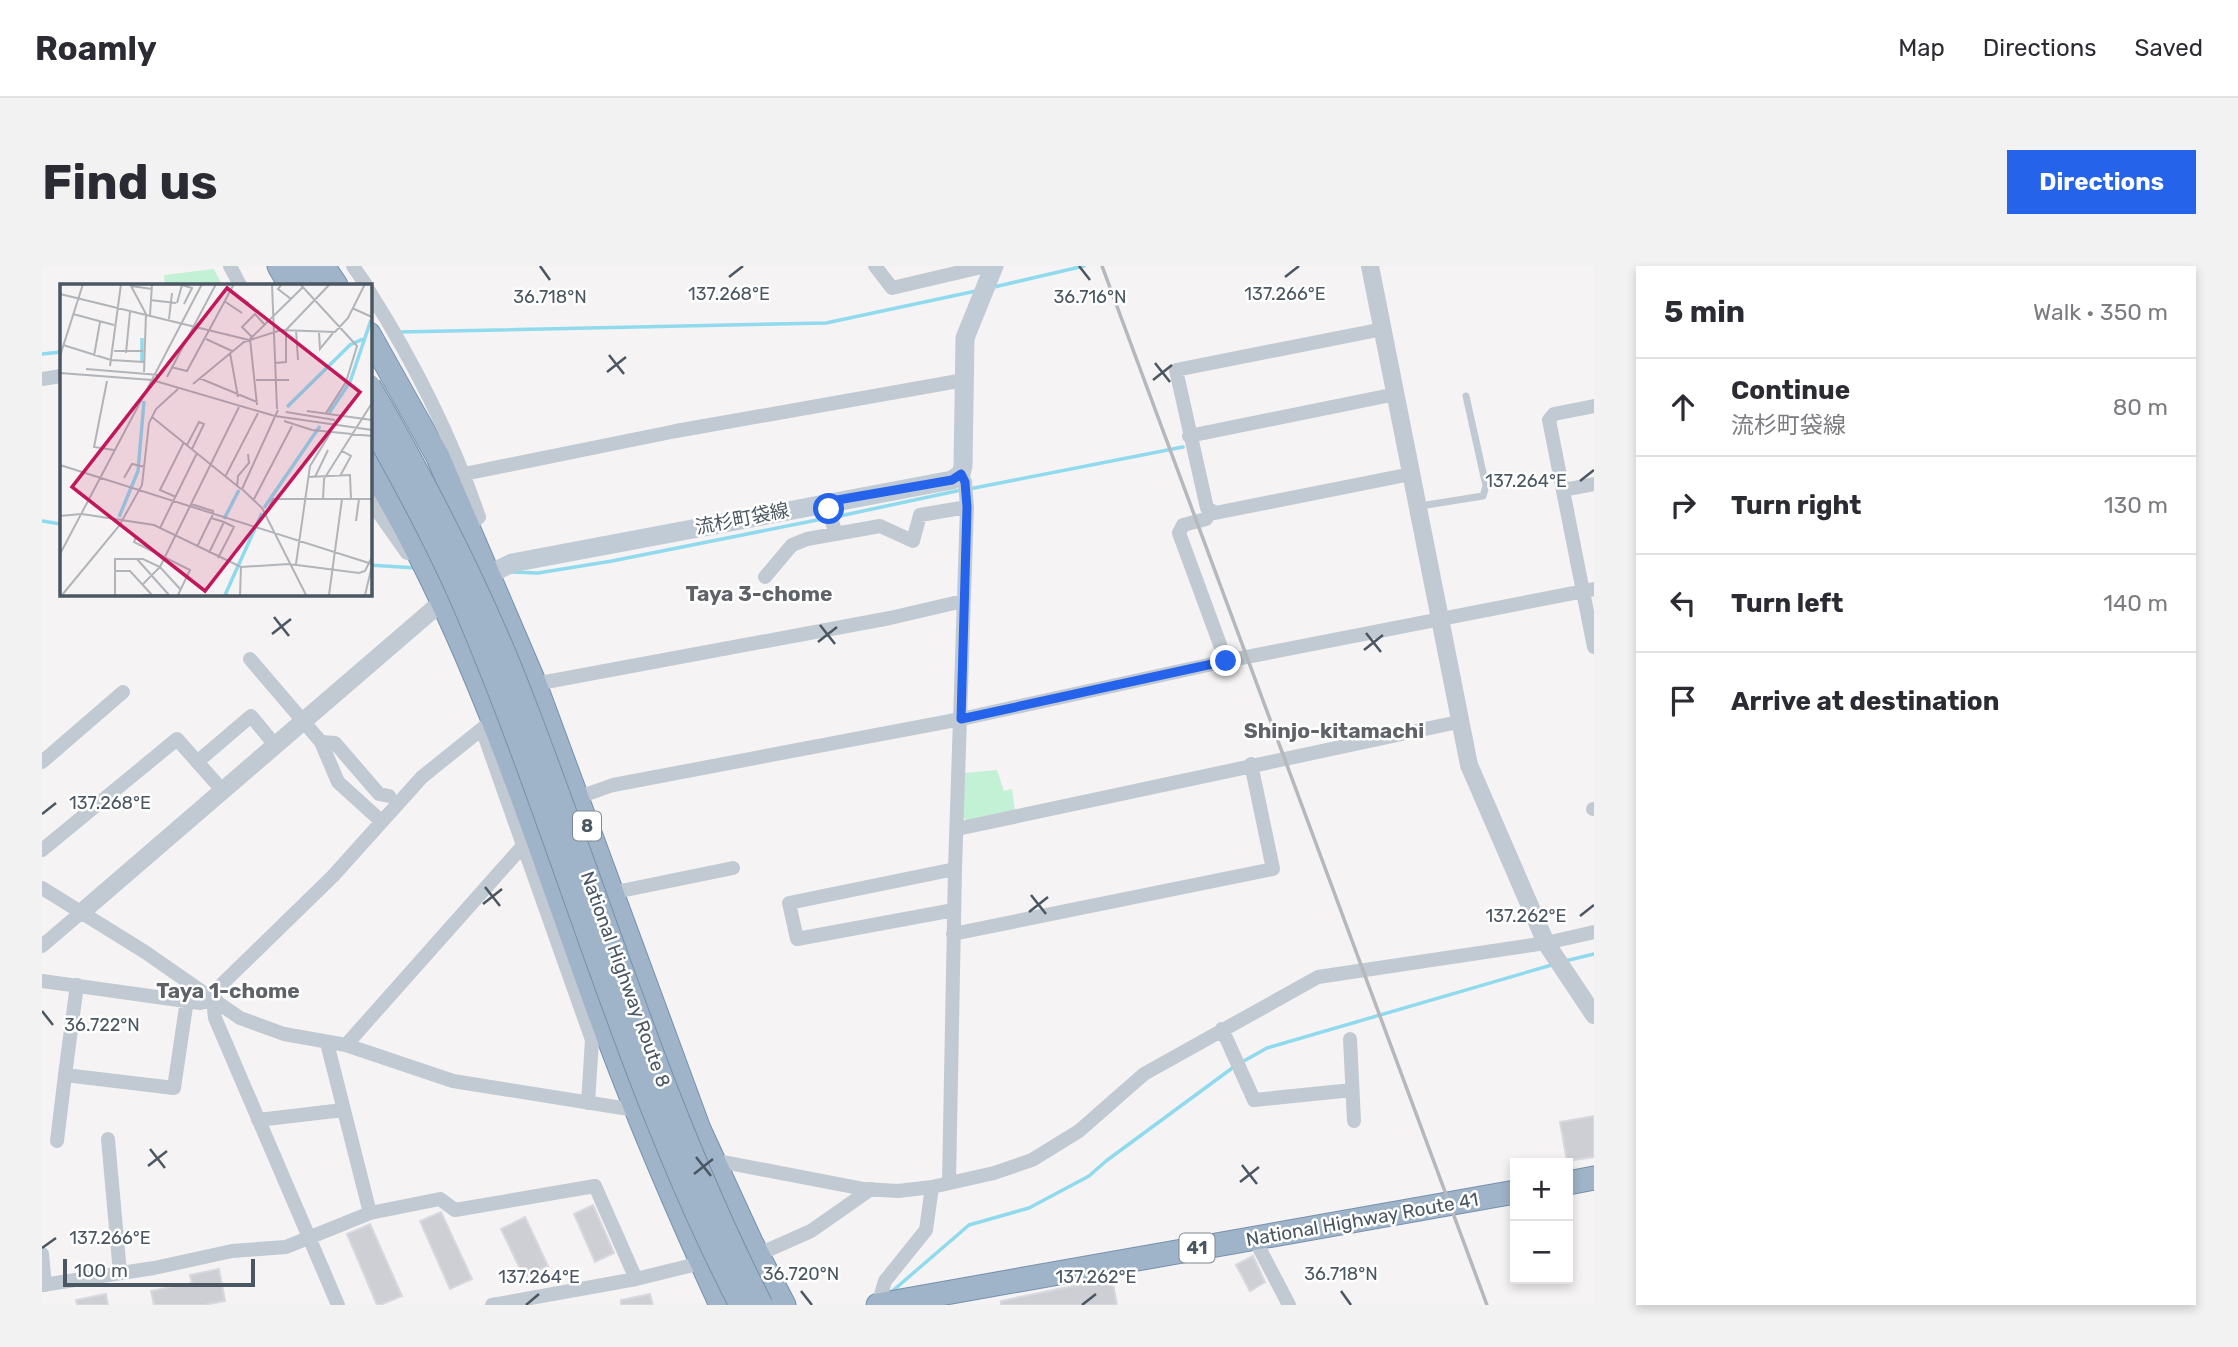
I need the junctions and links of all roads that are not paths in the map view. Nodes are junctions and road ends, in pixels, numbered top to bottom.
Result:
1 (230, 266) edge
2 (262, 266) edge
3 (279, 266) edge
4 (299, 266) edge
5 (323, 266) edge
6 (353, 266) edge
7 (875, 266) edge
8 (1370, 266) edge
9 (989, 269) edge
10 (239, 284) edge
11 (271, 284) edge
12 (289, 284) edge
13 (309, 284) edge
14 (335, 284) edge
15 (365, 284) edge
16 (371, 294) edge
17 (1383, 329) junction
18 (375, 343) edge
19 (60, 376) edge
20 (42, 379) edge
21 (964, 380) junction
22 (371, 389) edge
23 (1396, 394) junction
24 (1466, 396) dead end
25 (1594, 406) edge
26 (371, 423) edge
27 (1189, 436) junction
28 (371, 467) edge
29 (464, 474) junction
30 (961, 474) junction
31 (1411, 474) junction
32 (1594, 485) edge
33 (1563, 491) junction
34 (371, 502) edge
35 (827, 506) junction
36 (1417, 506) junction
37 (967, 507) junction
38 (1211, 511) junction
39 (468, 528) junction
40 (835, 530) junction
41 (422, 554) junction
42 (487, 575) junction
43 (765, 577) dead end
44 (1588, 590) edge
45 (444, 600) junction
46 (963, 601) junction
47 (1439, 621) junction
48 (1594, 647) edge
49 (250, 659) dead end
50 (1226, 661) junction
51 (535, 684) junction
52 (123, 692) dead end
53 (961, 719) junction
54 (303, 721) junction
55 (1458, 722) junction
56 (487, 724) junction
57 (321, 742) junction
58 (275, 745) junction
59 (42, 762) edge
60 (197, 762) junction
61 (1251, 764) junction
62 (223, 791) junction
63 (389, 796) dead end
64 (576, 798) junction
65 (380, 821) junction
66 (957, 829) junction
67 (528, 839) junction
68 (42, 850) edge
69 (733, 869) dead end
70 (954, 869) junction
71 (42, 888) edge
72 (611, 892) junction
73 (954, 910) junction
74 (83, 911) junction
75 (1594, 932) edge
76 (953, 934) junction
77 (1546, 943) junction
78 (42, 946) edge
79 (42, 981) edge
80 (77, 985) junction
81 (213, 999) junction
82 (187, 1000) junction
83 (1594, 1015) edge
84 (1222, 1029) junction
85 (1350, 1039) dead end
86 (327, 1043) junction
87 (346, 1045) junction
88 (65, 1075) junction
89 (1352, 1090) junction
90 (588, 1103) junction
91 (343, 1110) junction
92 (635, 1110) junction
93 (258, 1120) junction
94 (1354, 1121) dead end
95 (108, 1139) dead end
96 (57, 1141) dead end
97 (713, 1160) junction
98 (1594, 1178) edge
99 (949, 1182) junction
100 (1573, 1182) edge
101 (932, 1188) junction
102 (871, 1189) junction
103 (1510, 1193) edge
104 (370, 1213) junction
105 (310, 1238) junction
106 (1254, 1238) junction
107 (42, 1254) edge
108 (757, 1255) junction
109 (701, 1263) junction
110 (120, 1273) junction
111 (636, 1279) junction
112 (43, 1285) edge
113 (882, 1304) edge
114 (338, 1305) edge
115 (492, 1305) edge
116 (721, 1305) edge
117 (741, 1305) edge
118 (761, 1305) edge
119 (783, 1305) edge
120 (1289, 1305) edge

1 - 10 street
2 - 11 highway
3 - 12 highway
4 - 13 highway
5 - 14 highway
6 - 15 street
7 - 9 street
8 - 17 street
9 - 21 main road
16 - 29 street
17 - 23 street
17 - 27 street
18 - 39 highway, 8
19 - 20 street
21 - 29 street
21 - 30 main road
22 - 118 highway, National Highway Route 8 / 8, bridge
23 - 27 street
23 - 31 street
24 - 36 lane
25 - 33 street
26 - 117 highway, National Highway Route 8 / 8, bridge
27 - 38 street
28 - 41 highway
29 - 39 street
30 - 35 main road, 流杉町袋線
30 - 37 street
31 - 36 street
31 - 38 street
32 - 33 street
33 - 44 street
34 - 41 street
35 - 40 street
35 - 42 main road, 流杉町袋線
36 - 47 street
37 - 40 street
37 - 46 street
38 - 50 street
39 - 42 highway, 8
40 - 43 street
41 - 45 highway
42 - 45 main road, 流杉町袋線
42 - 51 highway, 8
44 - 47 street
44 - 48 street
45 - 54 street
45 - 56 highway
46 - 51 street
46 - 53 street
47 - 50 street
47 - 55 street
49 - 54 street
50 - 53 street
51 - 64 highway, 8
52 - 59 street
53 - 64 street
53 - 66 street
54 - 57 street
54 - 58 street
55 - 61 street
55 - 77 street
56 - 65 street
56 - 67 highway
57 - 63 street
57 - 65 street
58 - 60 street
58 - 62 street
60 - 62 street
60 - 68 street
61 - 66 street
61 - 76 street
62 - 74 street
64 - 72 highway, 8
65 - 81 street
66 - 70 street
67 - 87 street
67 - 90 street
67 - 92 highway
69 - 72 street
70 - 73 street
70 - 73 street
71 - 74 street
72 - 97 highway, 8
73 - 76 street
74 - 78 street
74 - 81 street
75 - 77 street
76 - 99 street
77 - 83 street
77 - 84 street
79 - 80 street
80 - 82 street
80 - 88 street
81 - 82 street
81 - 86 street
81 - 93 street
82 - 88 street
84 - 89 street
84 - 99 street
85 - 89 street
86 - 87 street
86 - 91 street
87 - 90 street
88 - 96 street
89 - 94 street
90 - 92 street
91 - 93 street
91 - 104 street
92 - 109 highway
93 - 105 street
95 - 110 street
97 - 102 street
97 - 108 highway, 8
98 - 100 highway
99 - 101 street
101 - 102 street
101 - 113 street
102 - 108 street
103 - 106 highway, National Highway Route 41 / 41
104 - 105 street
104 - 111 street
105 - 110 street
105 - 114 street
106 - 113 highway, National Highway Route 41 / 41
106 - 120 street
107 - 112 street
108 - 119 highway, 8
109 - 111 street
109 - 116 highway
110 - 112 street
111 - 115 street

